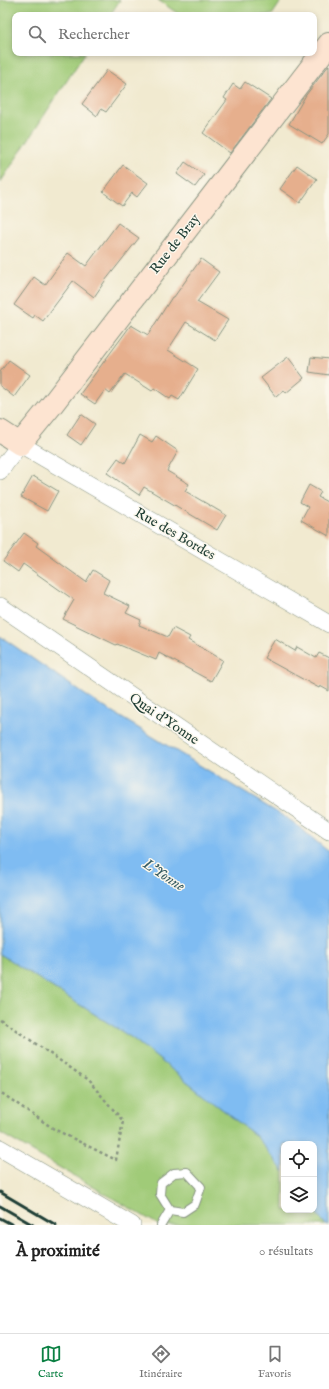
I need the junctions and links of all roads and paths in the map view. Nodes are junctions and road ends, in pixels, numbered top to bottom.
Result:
1 (329, 44) edge
2 (0, 432) edge
3 (20, 444) junction
4 (0, 471) edge
5 (0, 606) edge
6 (329, 624) edge
7 (329, 831) edge
8 (0, 1019) edge
9 (0, 1092) edge
10 (0, 1148) edge
11 (170, 1210) junction
12 (132, 1225) edge
13 (161, 1225) edge

1 - 3 street, Rue de Bray
2 - 3 street
3 - 4 street, Rue de Bray
3 - 6 street, Rue des Bordes
5 - 7 street, Quai d'Yonne
8 - 9 path
10 - 12 street
11 - 11 lane
11 - 13 lane

